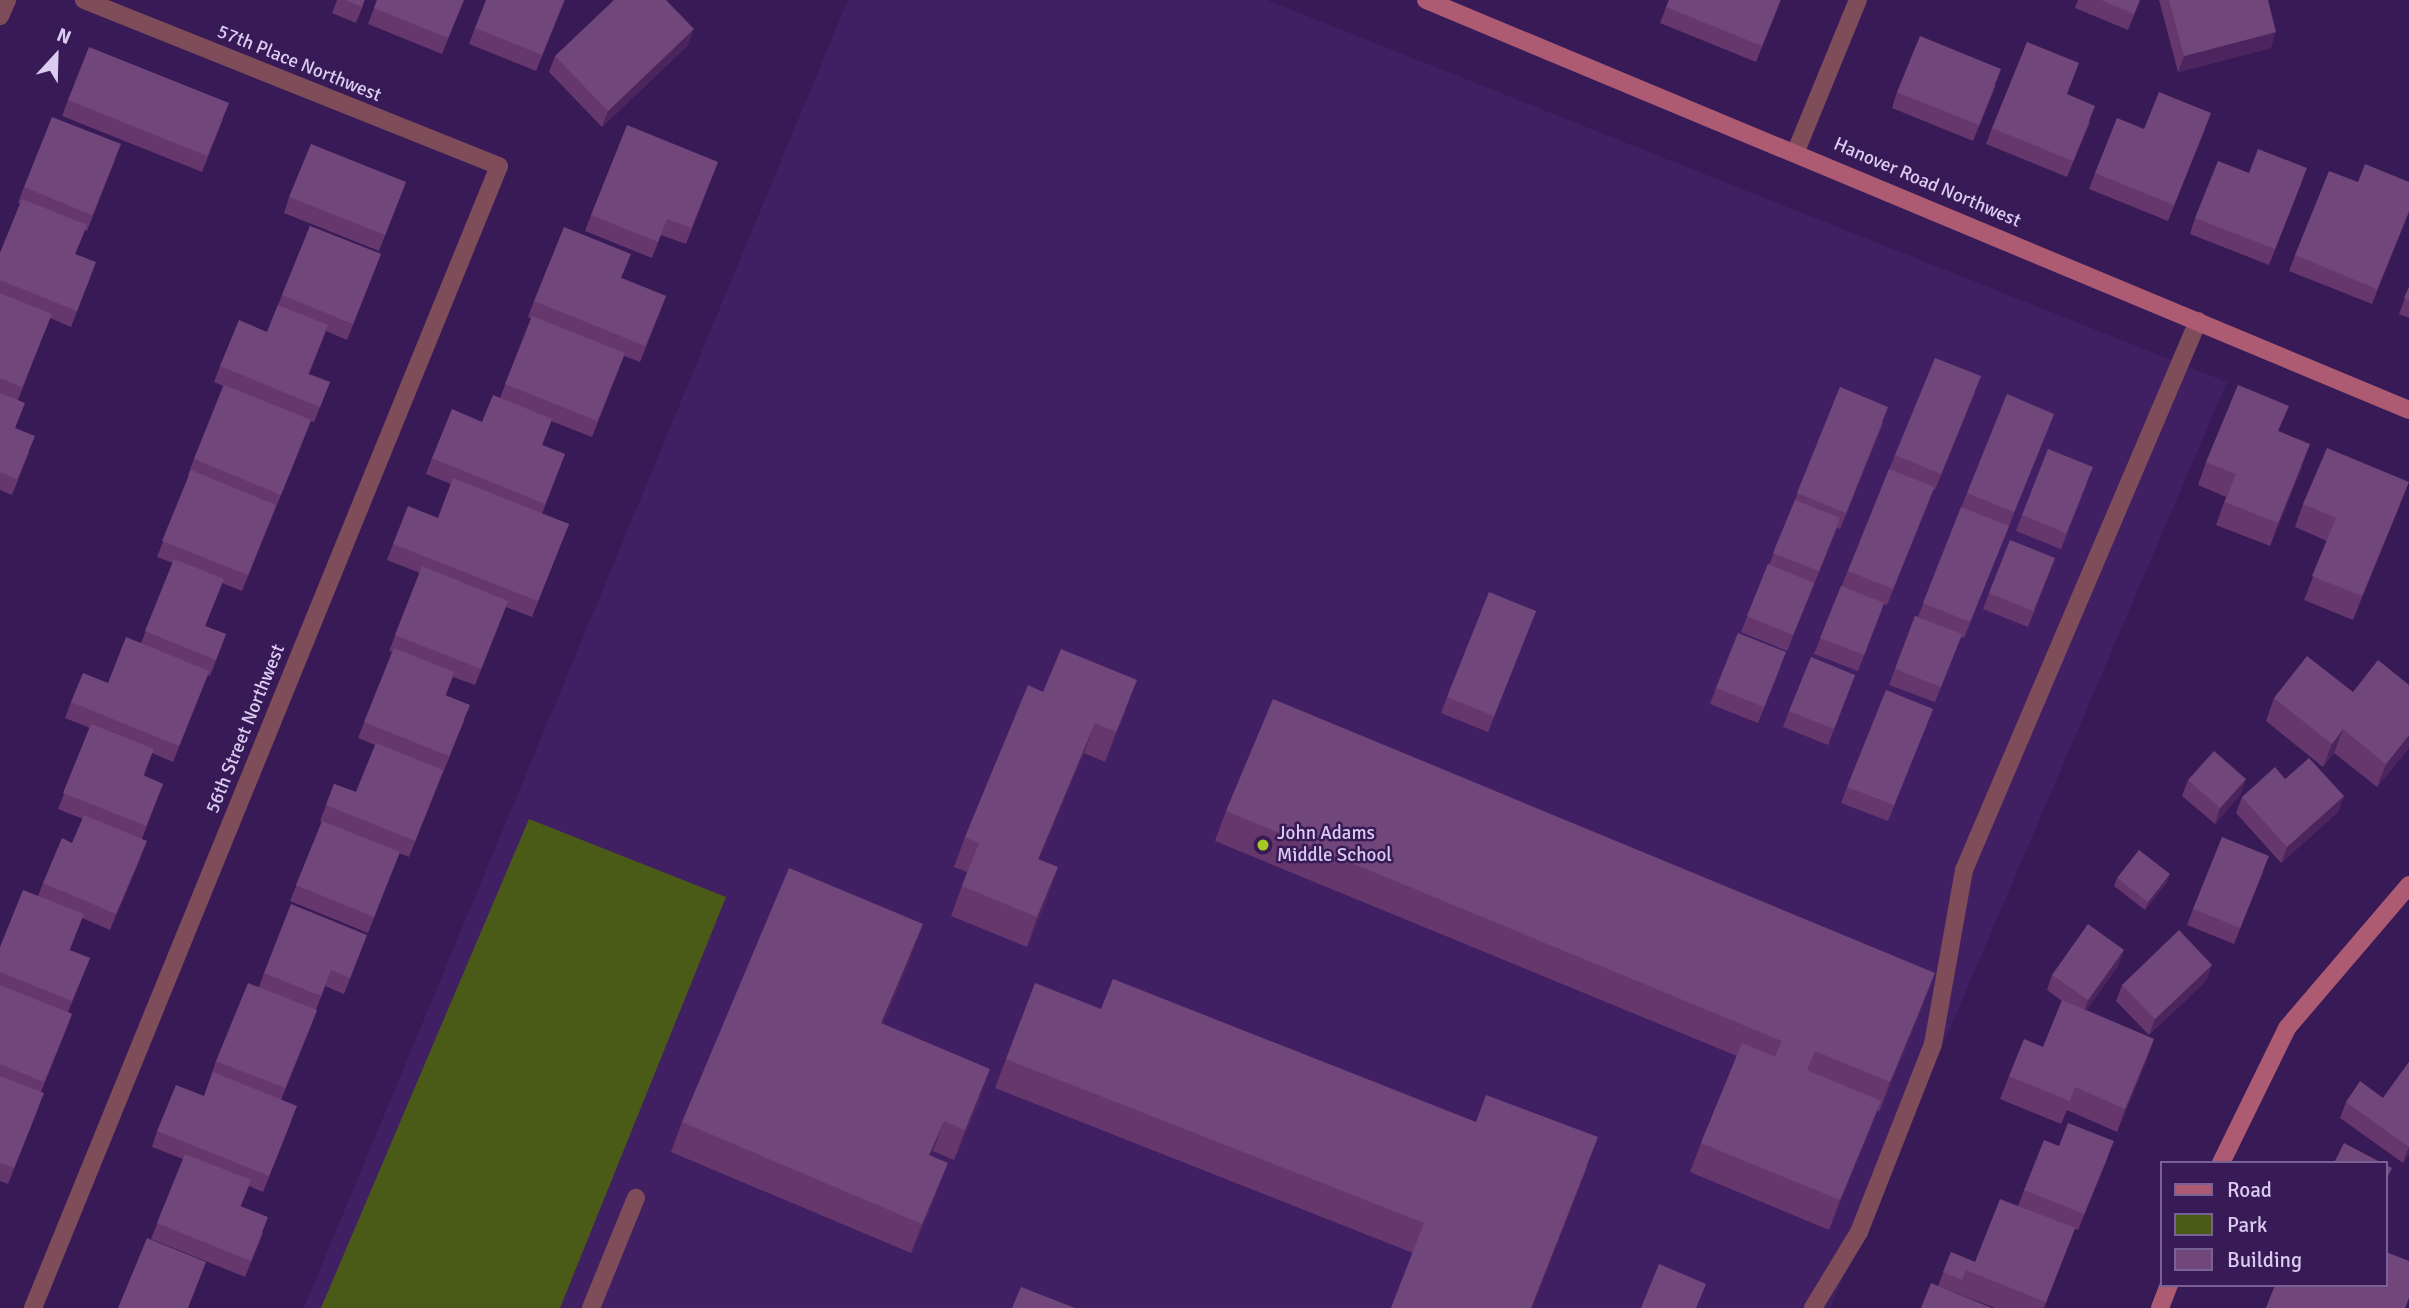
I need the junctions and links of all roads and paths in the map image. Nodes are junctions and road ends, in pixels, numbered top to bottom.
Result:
1 (7, 0) edge
2 (84, 0) edge
3 (1426, 0) edge
4 (1858, 0) edge
5 (0, 16) edge
6 (1796, 151) junction
7 (499, 166) joint
8 (2198, 321) junction
9 (2409, 410) edge
10 (2409, 885) edge
11 (2222, 1161) edge
12 (636, 1198) dead end
13 (2168, 1287) edge
14 (33, 1308) edge
15 (591, 1308) edge
16 (1813, 1308) edge
17 (2160, 1308) edge

1 - 5 street
2 - 7 street, 57th Place Northwest
3 - 6 street, Hanover Road Northwest
4 - 6 street
6 - 8 street, Hanover Road Northwest
7 - 14 street, 56th Street Northwest
8 - 9 street, Hanover Road Northwest
8 - 16 street
10 - 11 street
12 - 15 street
13 - 17 street

